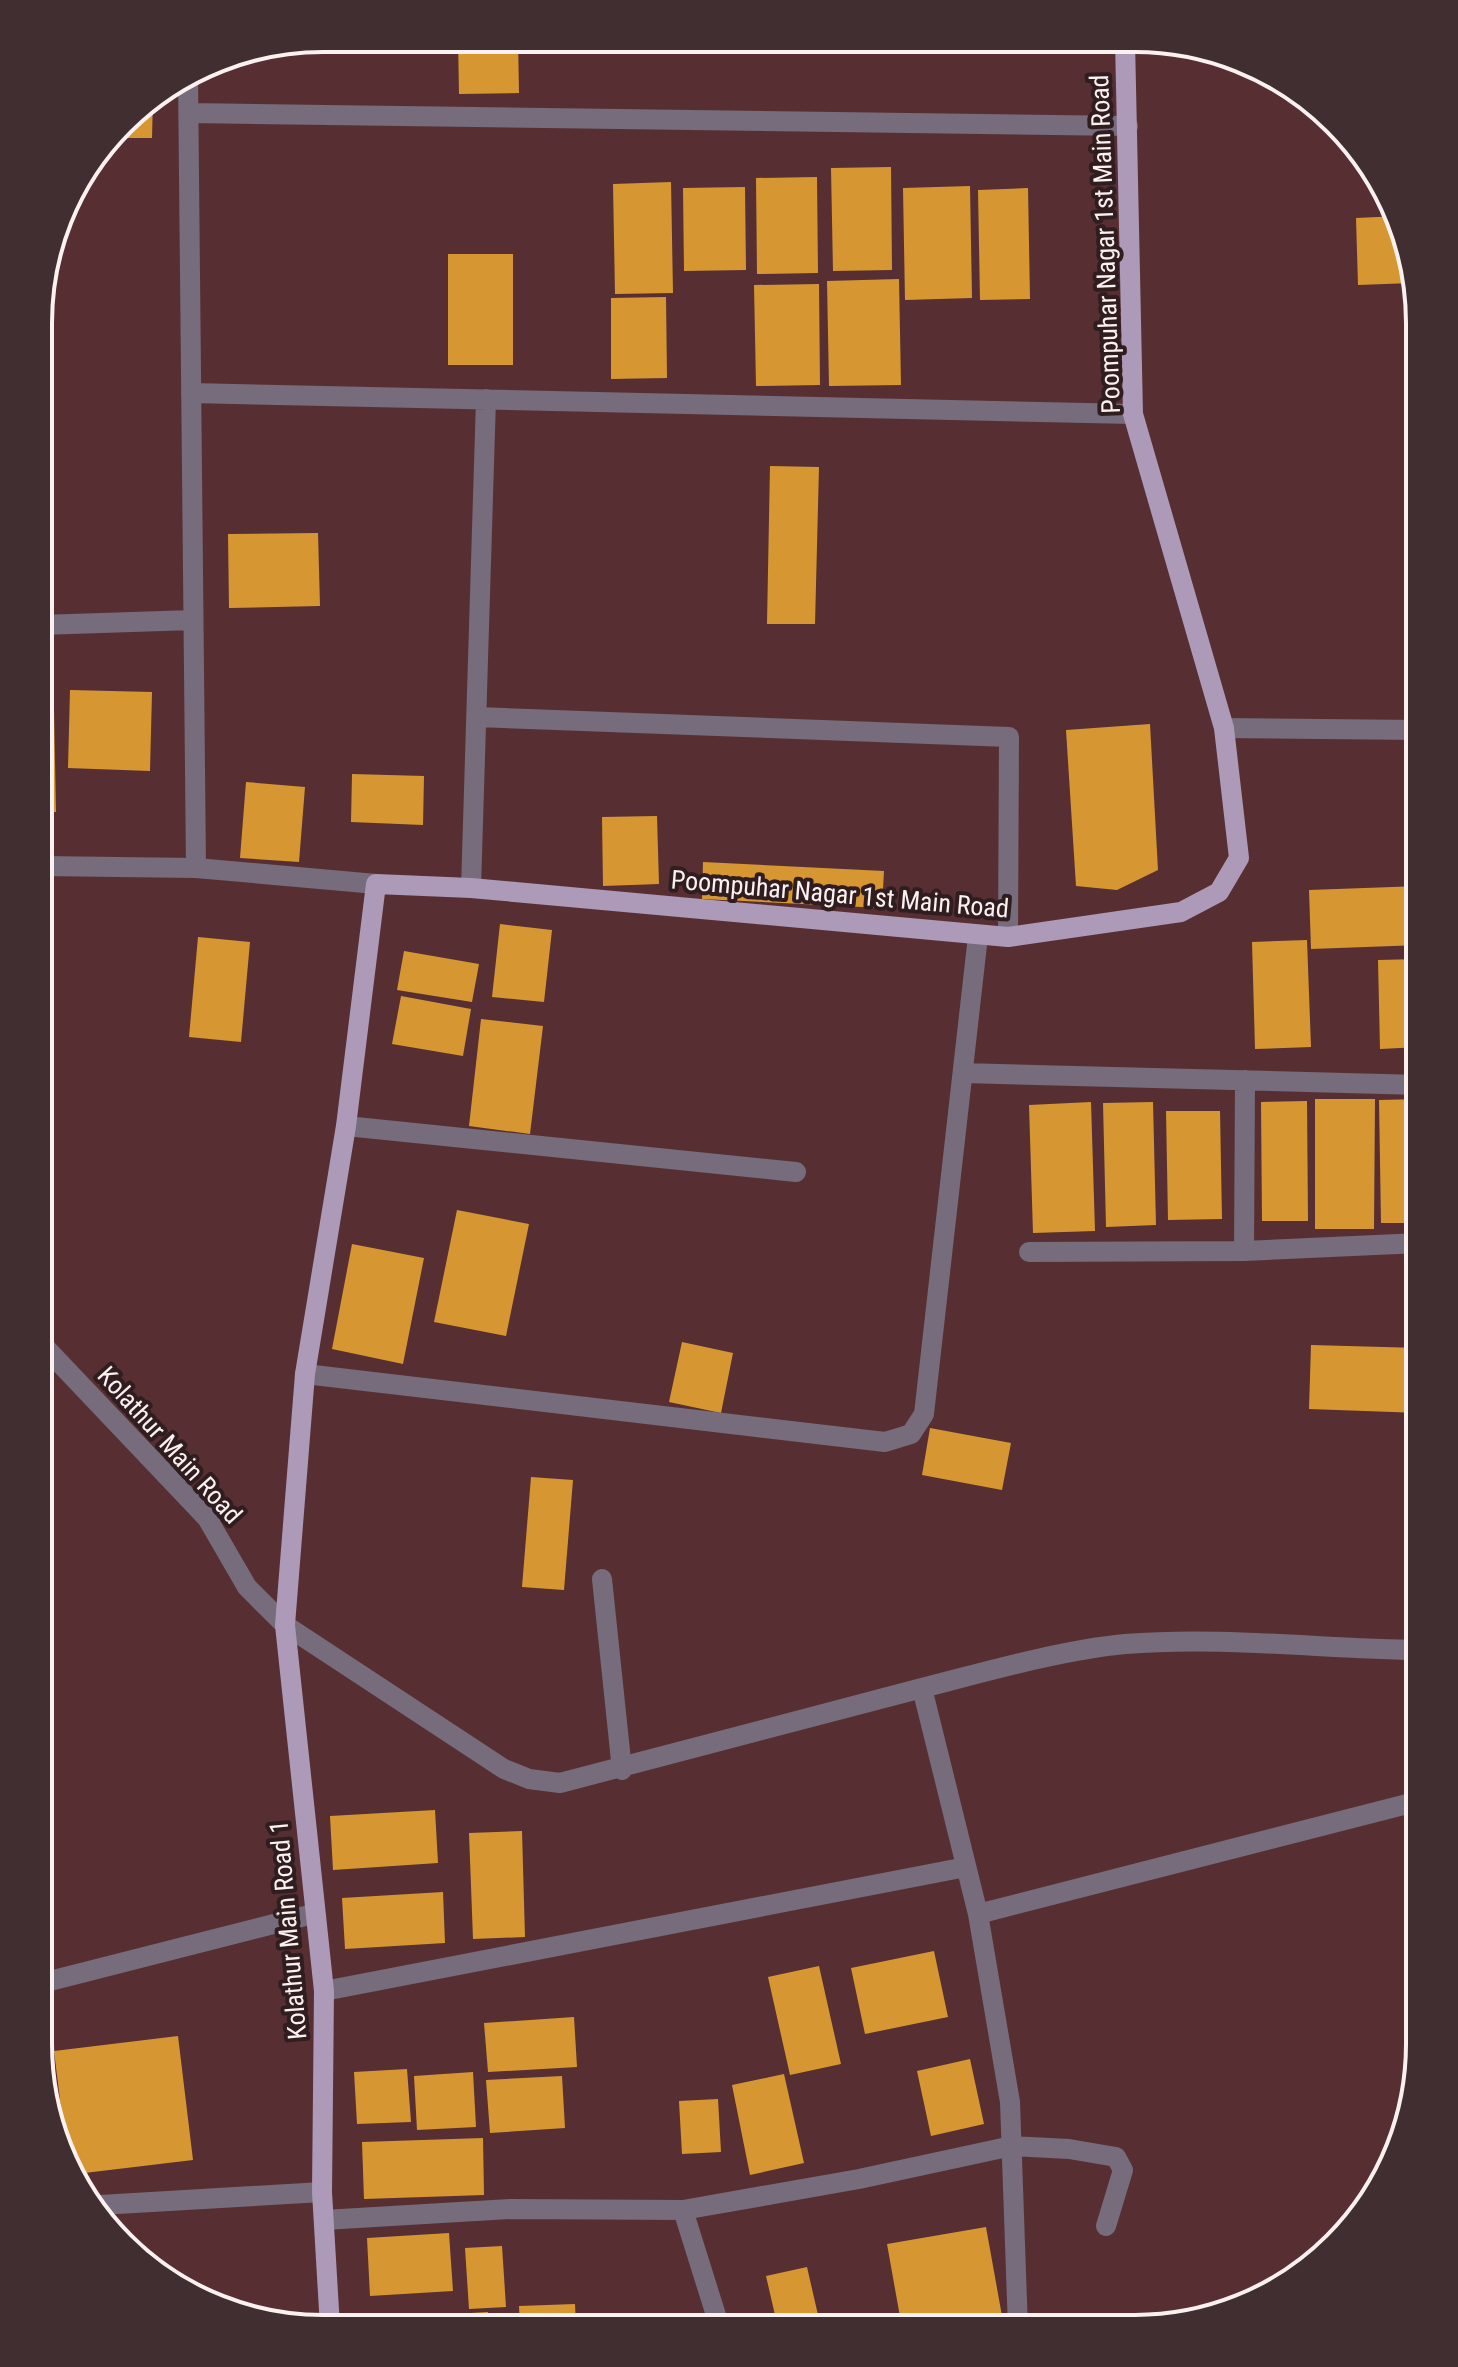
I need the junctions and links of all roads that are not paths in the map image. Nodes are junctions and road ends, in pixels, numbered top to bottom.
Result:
1 (1125, 52) edge
2 (188, 87) edge
3 (189, 113) junction
4 (1128, 126) junction
5 (191, 393) junction
6 (486, 399) junction
7 (1133, 414) junction
8 (193, 620) junction
9 (52, 625) edge
10 (477, 717) junction
11 (1224, 728) junction
12 (1406, 730) edge
13 (52, 866) edge
14 (196, 868) junction
15 (376, 884) junction
16 (471, 888) junction
17 (978, 936) junction
18 (1008, 937) junction
19 (963, 1073) junction
20 (1245, 1080) junction
21 (1406, 1085) edge
22 (346, 1126) junction
23 (796, 1172) dead end
24 (1405, 1244) edge
25 (1244, 1251) junction
26 (1029, 1252) dead end
27 (52, 1355) edge
28 (305, 1374) junction
29 (602, 1579) dead end
30 (285, 1625) junction
31 (1405, 1649) edge
32 (922, 1688) junction
33 (622, 1770) junction
34 (1405, 1805) edge
35 (966, 1867) junction
36 (313, 1914) junction
37 (978, 1914) junction
38 (52, 1980) edge
39 (324, 1991) junction
40 (1012, 2146) junction
41 (322, 2192) junction
42 (105, 2205) edge
43 (683, 2210) junction
44 (324, 2220) junction
45 (1106, 2226) dead end
46 (329, 2315) edge
47 (716, 2315) edge
48 (1018, 2315) edge

1 - 4 main road, Poompuhar Nagar 1st Main Road
2 - 3 street
3 - 4 street
3 - 5 street
4 - 7 main road, Poompuhar Nagar 1st Main Road
5 - 6 street
5 - 8 street
6 - 7 street
6 - 10 street
7 - 11 main road, Poompuhar Nagar 1st Main Road
8 - 9 street
8 - 14 street
10 - 16 street
10 - 18 street
11 - 12 street
11 - 18 main road, Poompuhar Nagar 1st Main Road
13 - 14 street
14 - 15 street
15 - 16 main road, Poompuhar Nagar 1st Main Road
15 - 22 main road
16 - 17 main road, Poompuhar Nagar 1st Main Road
17 - 18 main road, Poompuhar Nagar 1st Main Road
17 - 19 street
19 - 20 street
19 - 28 street
20 - 21 street
20 - 25 street
22 - 23 street
22 - 28 main road
24 - 25 street
25 - 26 street
27 - 30 street, Kolathur Main Road
28 - 30 main road
29 - 33 street
30 - 33 street, Kolathur Main Road
30 - 36 main road, Kolathur Main Road 1
31 - 32 street, Kolathur Main Road
32 - 33 street, Kolathur Main Road
32 - 35 street
34 - 37 street
35 - 37 street
35 - 39 street
36 - 38 street
36 - 39 main road, Kolathur Main Road 1
37 - 40 street
39 - 41 main road, Kolathur Main Road 1
40 - 43 street
40 - 45 street
40 - 48 street
41 - 42 street
41 - 44 main road, Kolathur Main Road 1
43 - 44 street
43 - 47 street
44 - 46 main road, Kolathur Main Road 1

